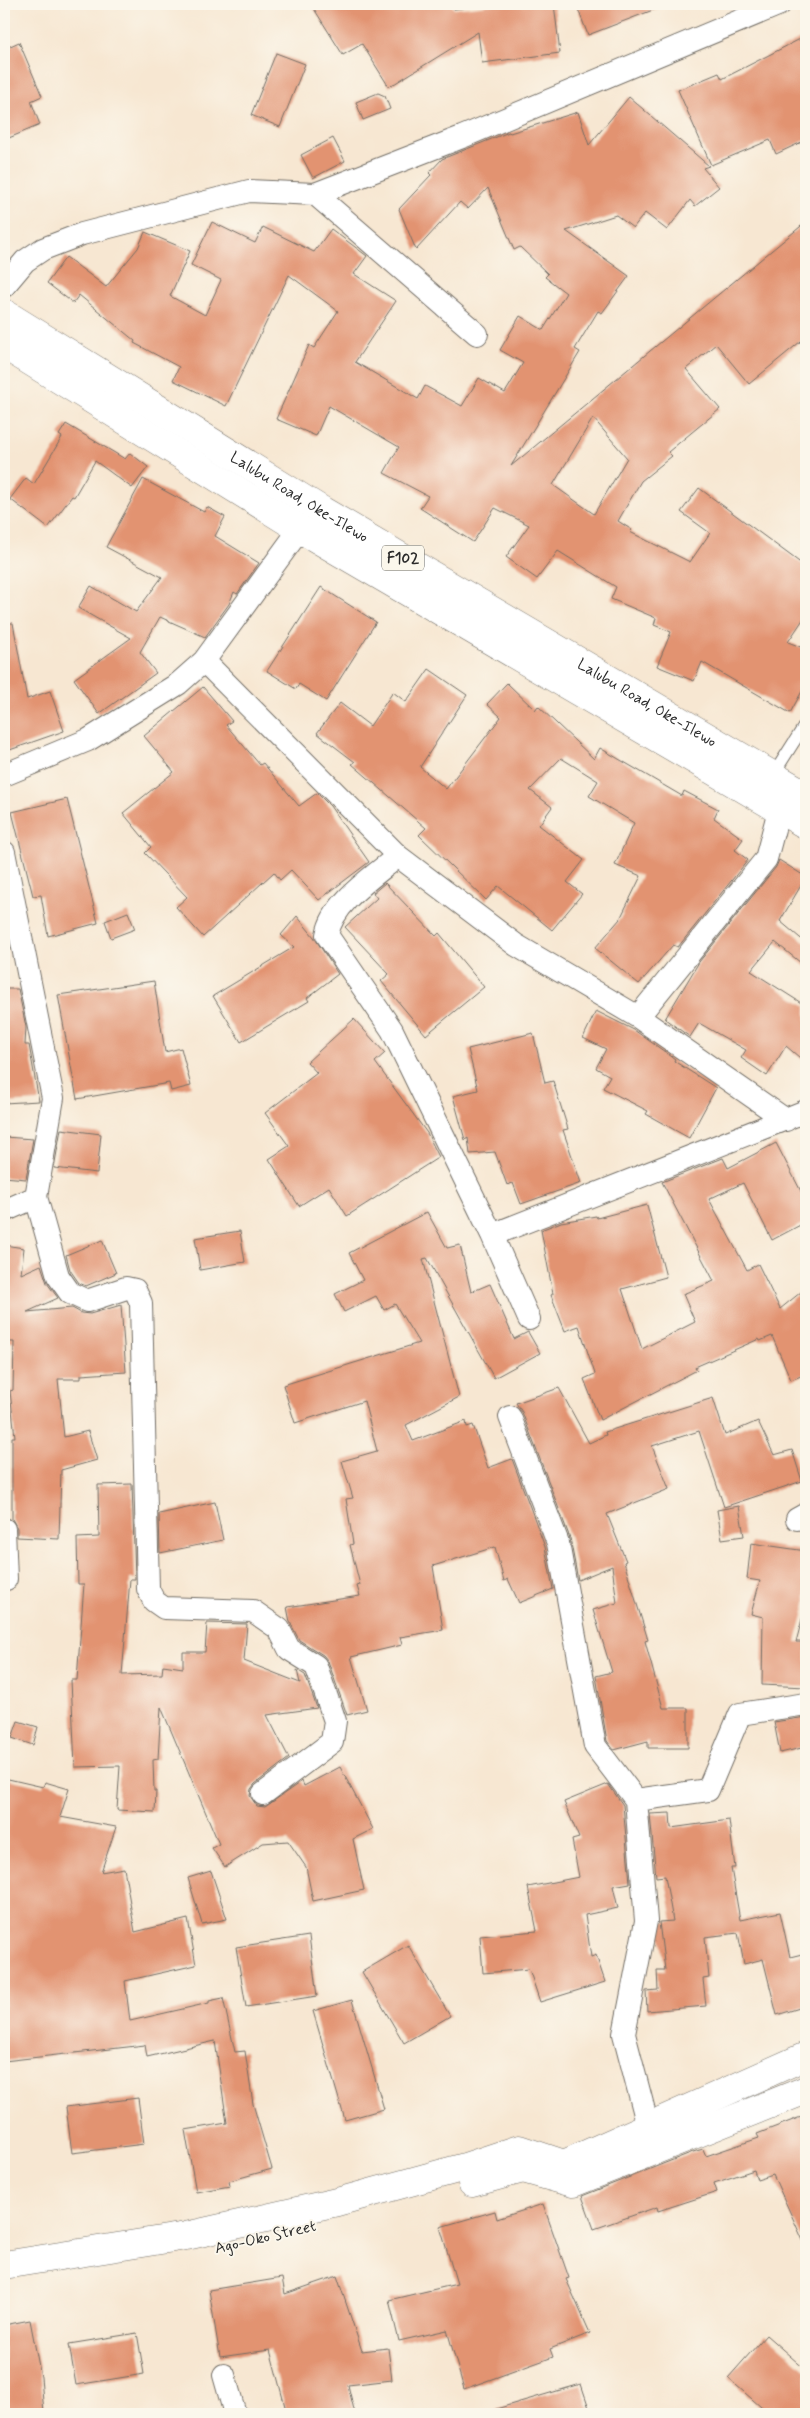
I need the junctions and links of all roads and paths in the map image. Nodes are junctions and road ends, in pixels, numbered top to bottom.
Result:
1 (780, 4) edge
2 (315, 194) junction
3 (4, 286) edge
4 (4, 313) edge
5 (476, 334) dead end
6 (6, 350) edge
7 (300, 529) junction
8 (204, 661) junction
9 (806, 723) edge
10 (4, 775) edge
11 (773, 776) junction
12 (806, 795) edge
13 (779, 810) junction
14 (806, 826) edge
15 (4, 852) edge
16 (398, 856) junction
17 (638, 1018) junction
18 (796, 1116) edge
19 (36, 1197) junction
20 (4, 1211) edge
21 (492, 1234) junction
22 (529, 1319) dead end
23 (510, 1416) dead end
24 (4, 1530) edge
25 (4, 1579) edge
26 (806, 1704) edge
27 (263, 1794) dead end
28 (636, 1800) junction
29 (806, 2056) edge
30 (806, 2090) edge
31 (648, 2126) junction
32 (520, 2159) junction
33 (569, 2173) junction
34 (4, 2265) edge
35 (4, 2283) edge
36 (224, 2375) dead end
37 (235, 2414) edge

1 - 2 street
2 - 3 street
2 - 5 street
4 - 11 main road, Lalubu Road, Oke-Ilewo / F102
6 - 7 main road, Lalubu Road, Oke-Ilewo / F102
7 - 8 street
7 - 13 main road, Lalubu Road, Oke-Ilewo / F102
8 - 10 street
8 - 16 street
9 - 11 lane
11 - 12 main road, Lalubu Road, Oke-Ilewo / F102
13 - 14 main road, Lalubu Road, Oke-Ilewo / F102
13 - 17 street
15 - 19 street
16 - 17 street
16 - 21 street
17 - 18 street
18 - 21 street
19 - 20 street
19 - 27 street
21 - 22 street
23 - 28 street
24 - 25 street
26 - 28 street
28 - 31 street
29 - 31 main road
30 - 33 main road
31 - 33 main road
32 - 33 main road
32 - 34 main road
32 - 35 main road, Ago-Oko Street
36 - 37 street

